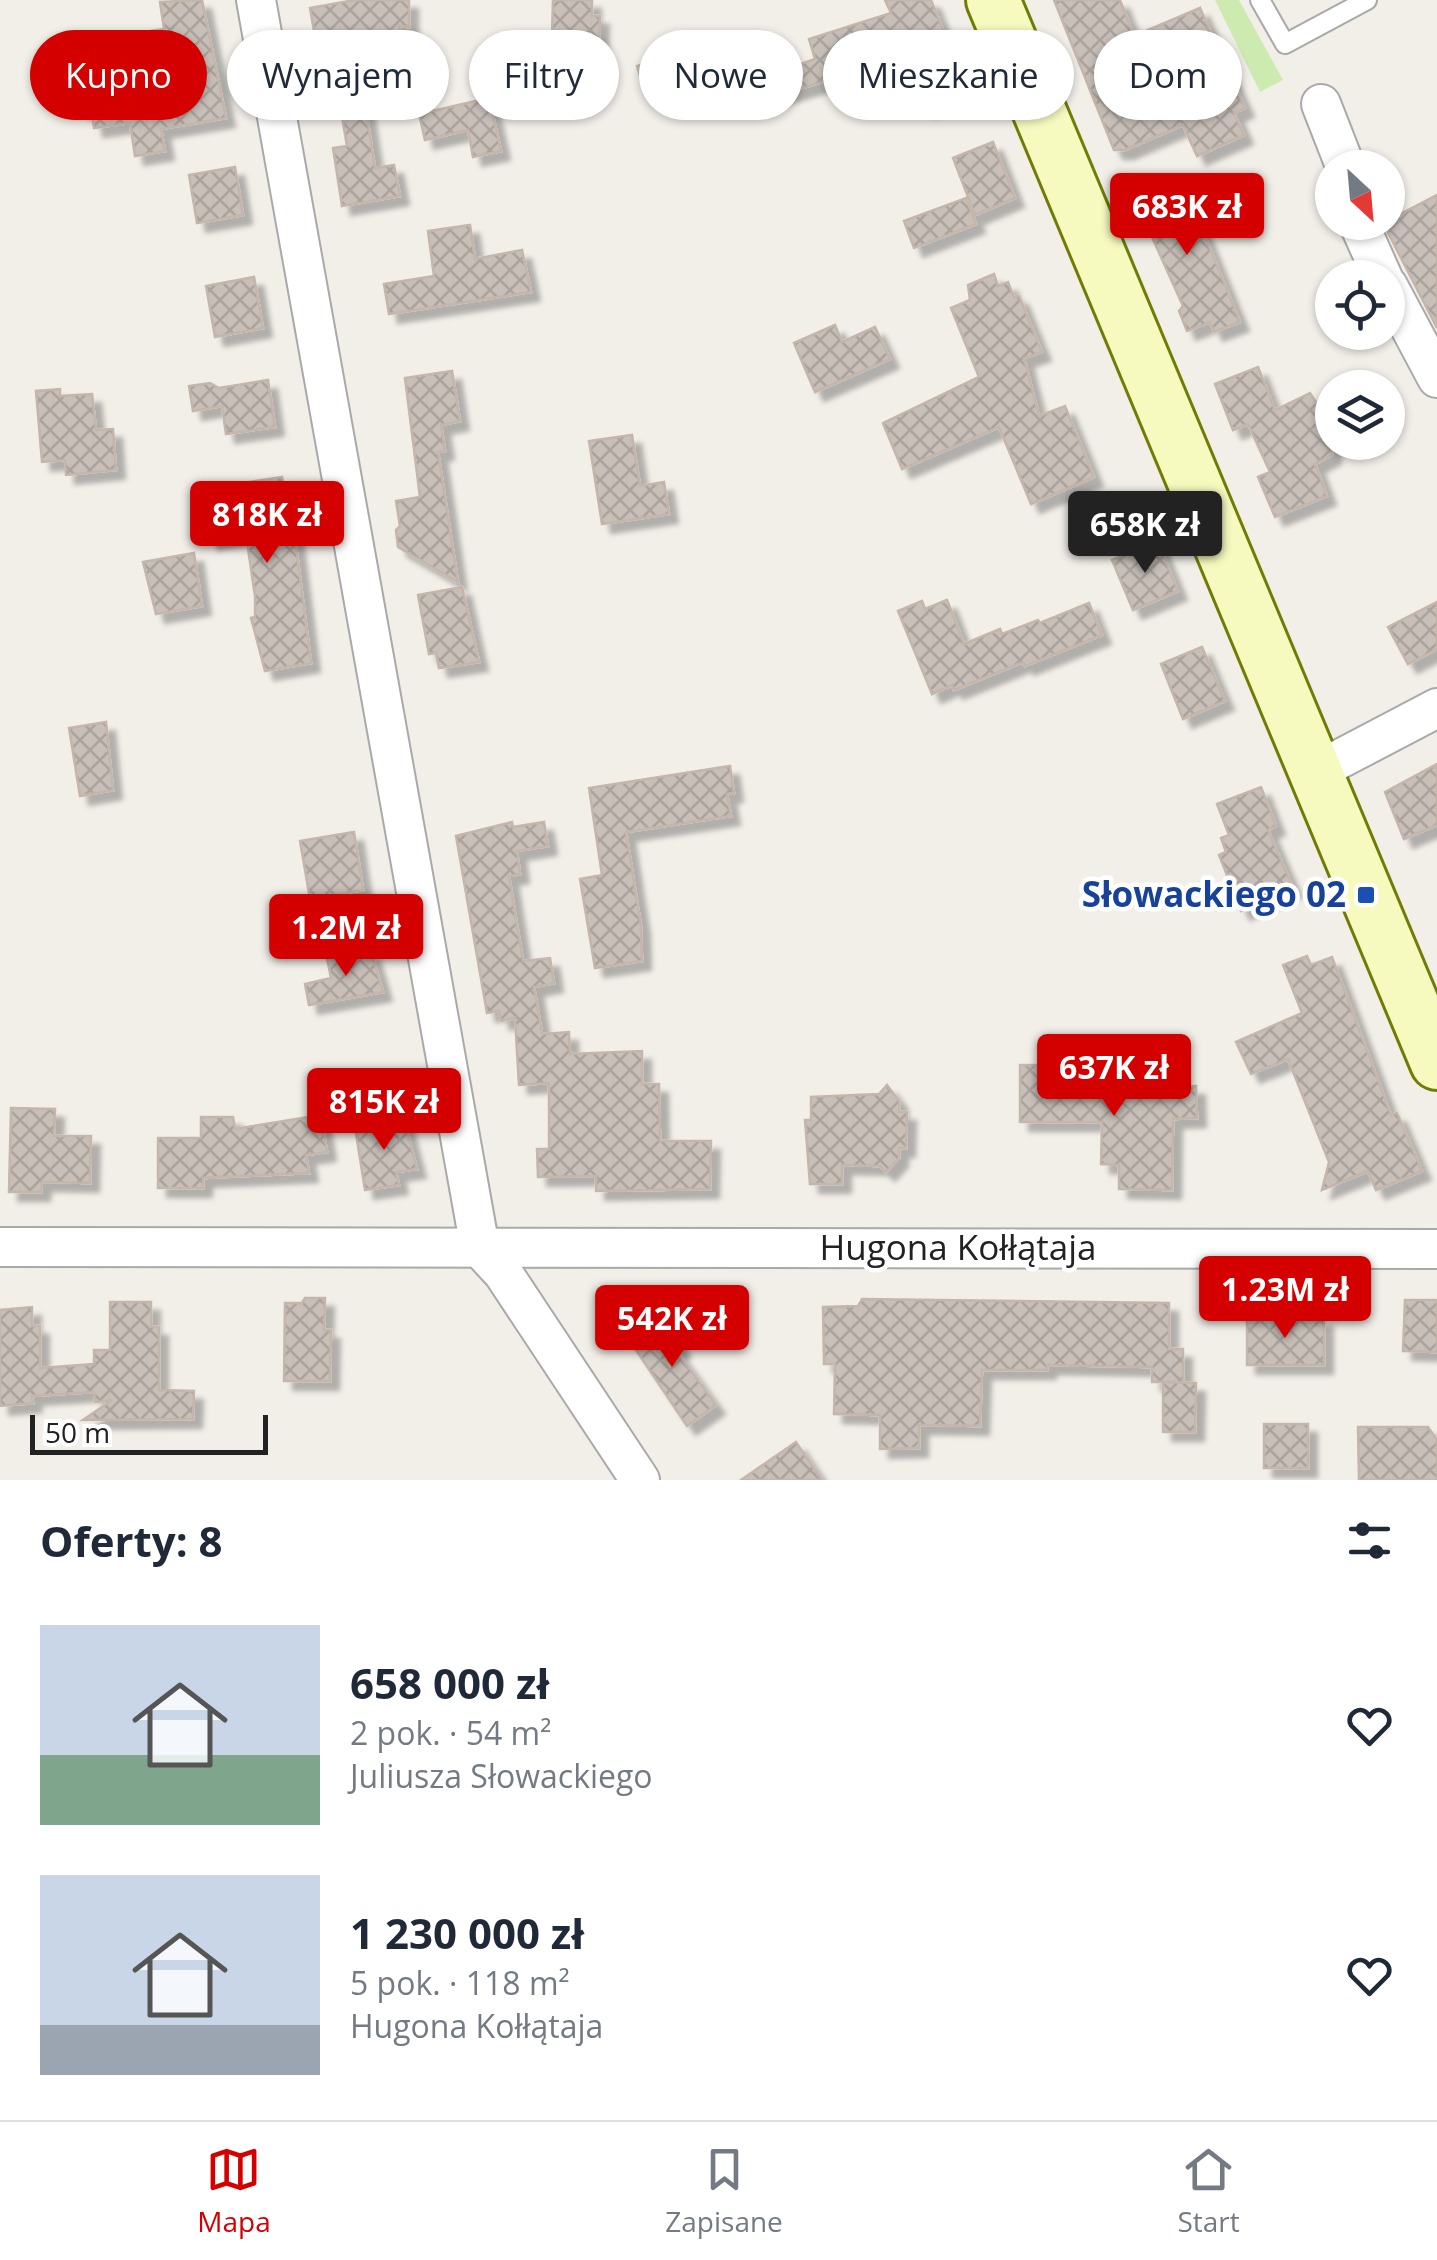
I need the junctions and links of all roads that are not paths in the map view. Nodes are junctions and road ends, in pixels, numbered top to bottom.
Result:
1 (256, 0) edge
2 (993, 0) edge
3 (1260, 0) edge
4 (1367, 0) edge
5 (1321, 104) dead end
6 (1339, 150) edge
7 (1405, 318) edge
8 (1437, 378) edge
9 (1437, 708) edge
10 (1315, 772) junction
11 (1437, 1063) edge
12 (0, 1247) edge
13 (480, 1248) junction
14 (1437, 1248) edge
15 (640, 1480) edge

1 - 13 street
2 - 10 street
3 - 4 lane
5 - 6 street
7 - 8 street
9 - 10 street
10 - 11 street
12 - 13 street, Hugona Kołłątaja
13 - 14 street, Hugona Kołłątaja
13 - 15 street

